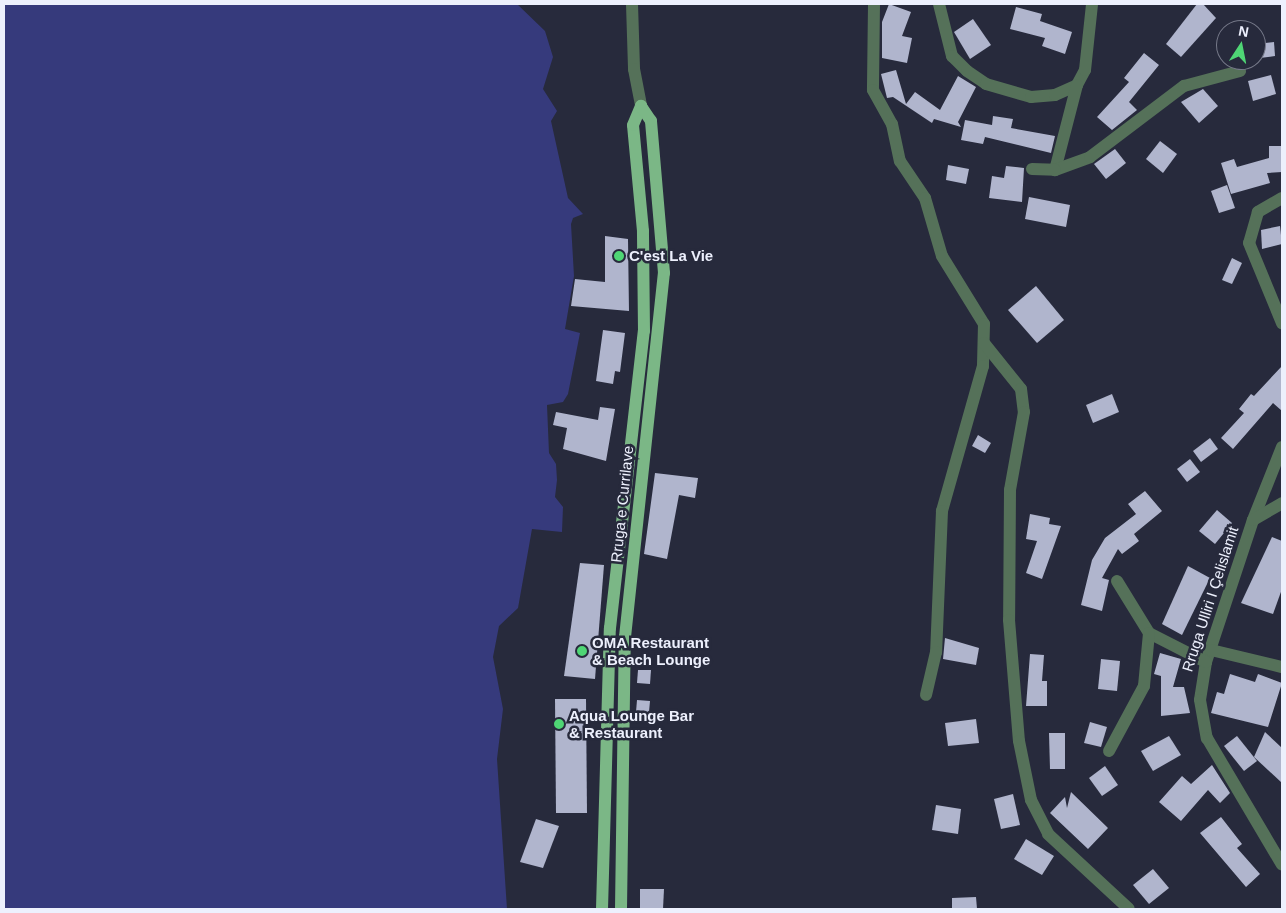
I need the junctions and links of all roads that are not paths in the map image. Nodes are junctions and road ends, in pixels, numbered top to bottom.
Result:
1 (632, 4) edge
2 (874, 4) edge
3 (939, 4) edge
4 (1092, 4) edge
5 (1240, 71) dead end
6 (1077, 86) junction
7 (641, 106) junction
8 (1032, 169) dead end
9 (1055, 170) junction
10 (1282, 198) edge
11 (1282, 323) edge
12 (984, 343) junction
13 (1282, 447) edge
14 (1282, 502) edge
15 (1253, 520) junction
16 (1118, 581) dead end
17 (1148, 633) junction
18 (1209, 656) junction
19 (1282, 667) edge
20 (926, 695) dead end
21 (1109, 752) dead end
22 (1282, 865) edge
23 (602, 909) edge
24 (621, 909) edge
25 (1129, 909) edge

1 - 7 street, Rruga e Currilave
2 - 12 street
3 - 6 street
4 - 6 street
5 - 9 street
6 - 9 street
7 - 23 main road, Rruga e Currilave
7 - 24 main road, Rruga e Currilave
8 - 9 street
10 - 11 street
12 - 20 street
12 - 25 street
13 - 15 street, Rruga Ulliri I Çelislamit
14 - 15 street
15 - 18 street, Rruga Ulliri I Çelislamit
16 - 17 street
17 - 18 street
17 - 21 street
18 - 19 street
18 - 22 street, Rruga Ulliri I Çelislamit

